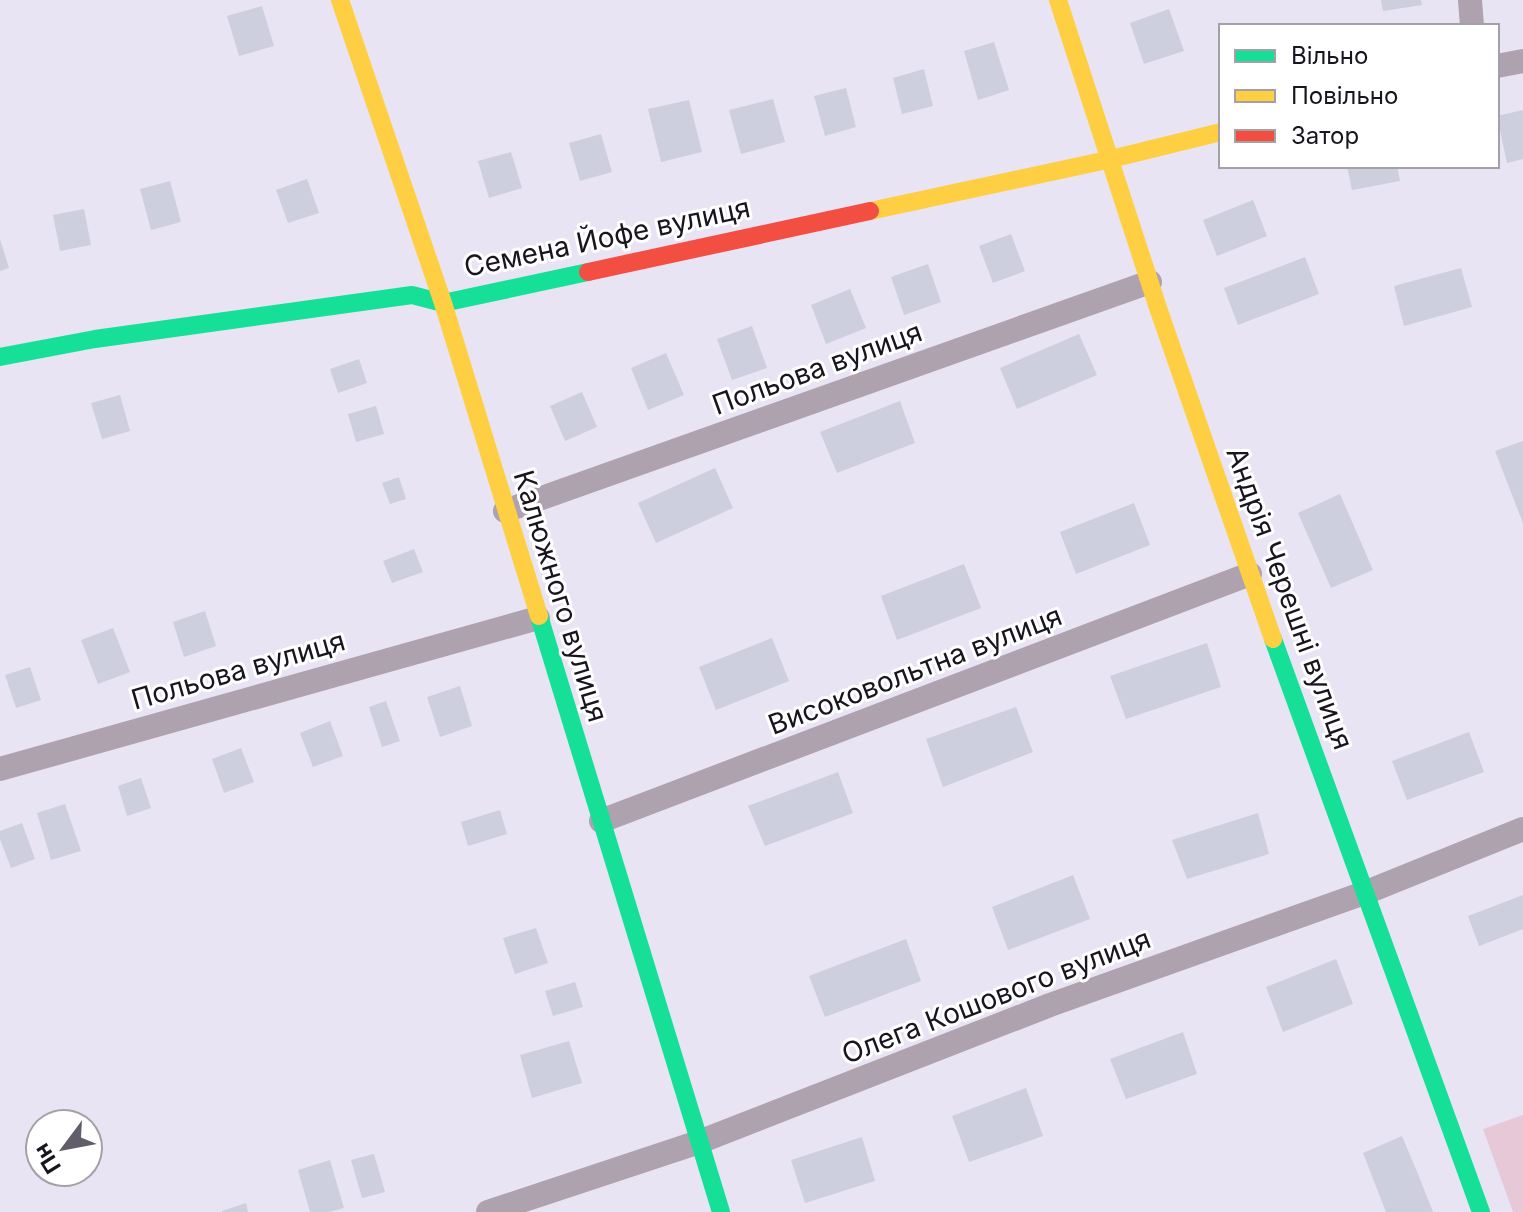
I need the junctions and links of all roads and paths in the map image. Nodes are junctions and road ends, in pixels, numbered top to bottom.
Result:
1 (340, 0) edge
2 (1058, 0) edge
3 (1470, 0) edge
4 (1472, 24) edge
5 (1523, 61) edge
6 (1499, 66) edge
7 (1219, 132) edge
8 (1107, 160) junction
9 (1150, 282) junction
10 (443, 303) junction
11 (0, 357) edge
12 (505, 511) junction
13 (1250, 574) junction
14 (538, 618) junction
15 (0, 769) edge
16 (601, 821) junction
17 (1523, 829) edge
18 (1367, 892) junction
19 (699, 1142) junction
20 (488, 1212) edge
21 (721, 1212) edge
22 (1481, 1212) edge

1 - 10 street, Калюжного вулиця
2 - 8 street, Андрія Черешні вулиця
3 - 4 street
5 - 6 street
7 - 8 street, Семена Йофе вулиця
8 - 9 street, Андрія Черешні вулиця
8 - 10 street, Семена Йофе вулиця
9 - 12 street, Польова вулиця
9 - 13 street, Андрія Черешні вулиця
10 - 11 street, Семена Йофе вулиця
10 - 12 street, Калюжного вулиця
12 - 14 street, Калюжного вулиця
13 - 16 street, Високовольтна вулиця
13 - 18 street, Андрія Черешні вулиця
14 - 15 street, Польова вулиця
14 - 16 street, Калюжного вулиця
16 - 19 street, Калюжного вулиця
17 - 18 street, Олега Кошового вулиця
18 - 19 street, Олега Кошового вулиця
18 - 22 street, Андрія Черешні вулиця
19 - 20 street, Олега Кошового вулиця
19 - 21 street, Калюжного вулиця

